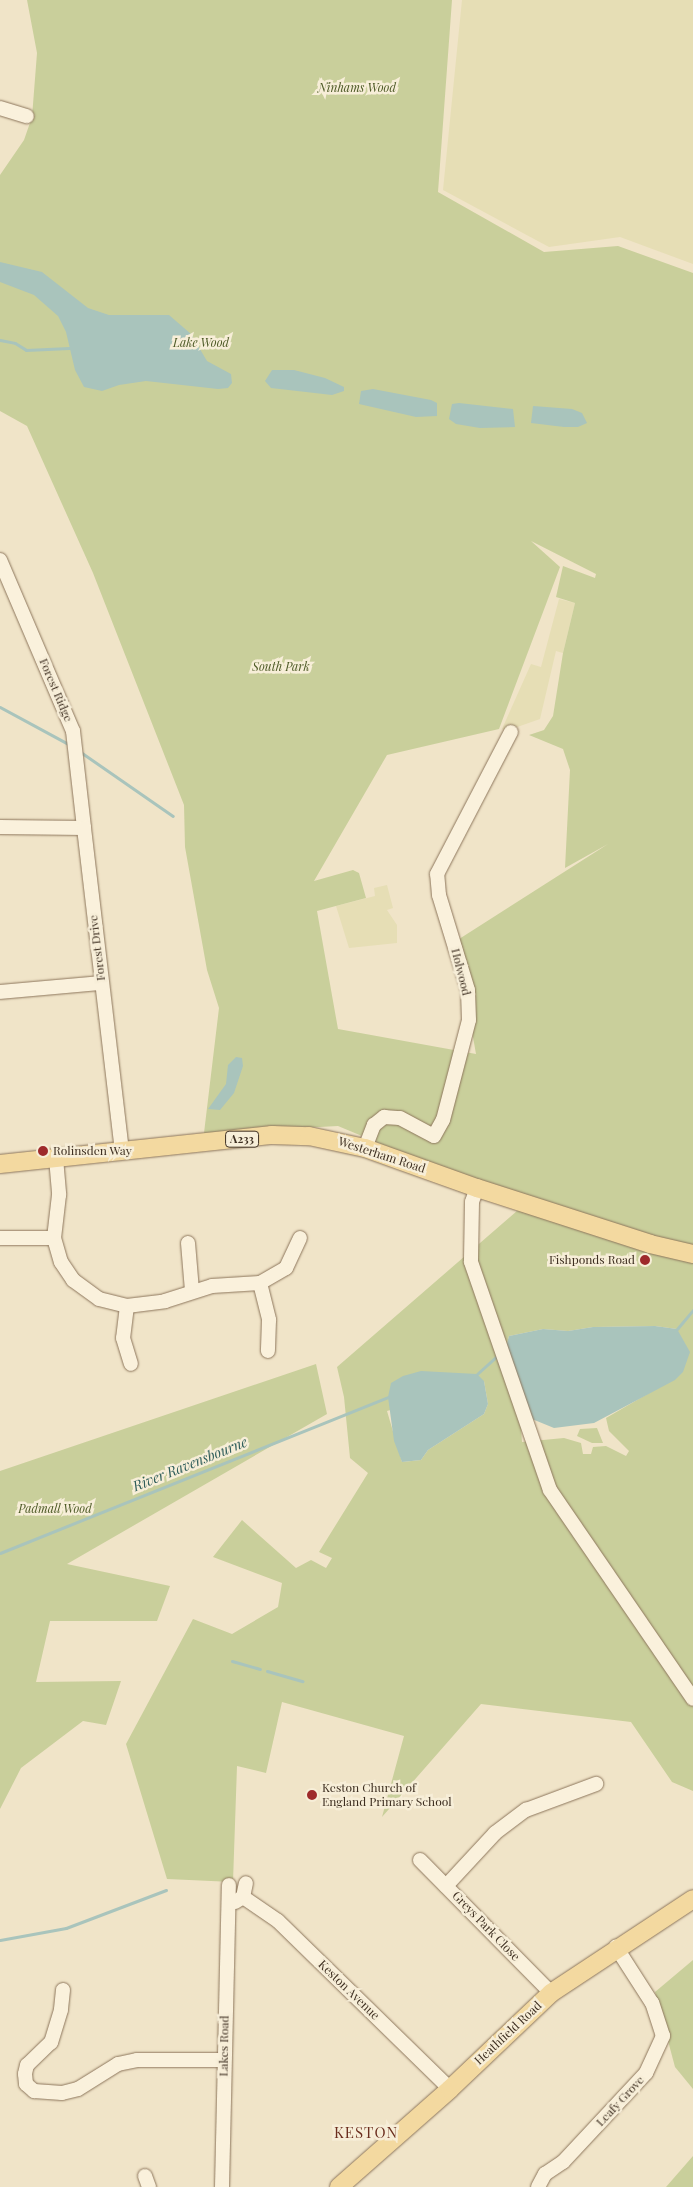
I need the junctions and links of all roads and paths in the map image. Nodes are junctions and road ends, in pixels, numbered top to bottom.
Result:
1 (0, 108) edge
2 (26, 116) dead end
3 (0, 560) edge
4 (511, 732) dead end
5 (0, 827) edge
6 (84, 828) junction
7 (101, 983) junction
8 (0, 992) edge
9 (365, 1148) junction
10 (122, 1151) junction
11 (56, 1158) junction
12 (0, 1164) edge
13 (477, 1188) junction
14 (0, 1238) edge
15 (54, 1238) junction
16 (300, 1238) dead end
17 (188, 1243) dead end
18 (693, 1254) edge
19 (260, 1284) junction
20 (192, 1291) junction
21 (128, 1306) junction
22 (268, 1351) dead end
23 (130, 1364) dead end
24 (693, 1699) edge
25 (596, 1784) dead end
26 (420, 1860) dead end
27 (246, 1883) dead end
28 (229, 1885) dead end
29 (446, 1886) junction
30 (243, 1897) junction
31 (693, 1900) edge
32 (228, 1906) junction
33 (616, 1947) junction
34 (63, 1990) dead end
35 (551, 1993) junction
36 (224, 2060) junction
37 (450, 2089) junction
38 (222, 2187) edge
39 (339, 2187) edge
40 (538, 2187) edge

1 - 2 street
3 - 6 street, Forest Ridge
4 - 9 street, Holwood
5 - 6 street
6 - 7 street, Forest Drive
7 - 8 street
7 - 10 street, Forest Drive
9 - 10 main road, Westerham Road / A233
9 - 13 main road, Westerham Road / A233
10 - 11 main road, Westerham Road / A233
11 - 12 main road, Westerham Road / A233
11 - 15 street
13 - 18 main road, Westerham Road / A233
13 - 24 street
14 - 15 street
15 - 21 street
16 - 19 street
17 - 20 street
19 - 20 street
19 - 22 street
20 - 21 street
21 - 23 street
25 - 29 street
26 - 29 street, Greys Park Close
27 - 30 street
28 - 32 street, Lakes Road
29 - 35 street, Greys Park Close
30 - 32 street
30 - 37 street, Keston Avenue
31 - 33 main road, Heathfield Road
32 - 36 street, Lakes Road
33 - 35 main road, Heathfield Road
33 - 40 street, Leafy Grove
34 - 36 street
35 - 37 main road, Heathfield Road
36 - 38 street, Lakes Road
37 - 39 main road, Heathfield Road

